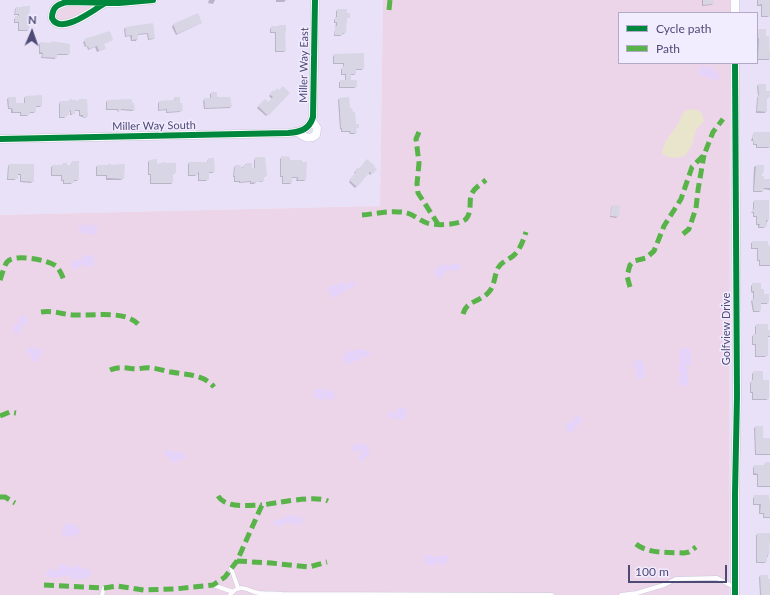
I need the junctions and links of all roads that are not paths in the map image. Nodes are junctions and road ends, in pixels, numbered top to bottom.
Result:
1 (153, 0) edge
2 (315, 0) edge
3 (735, 0) edge
4 (105, 3) junction
5 (735, 12) edge
6 (735, 64) edge
7 (309, 125) junction
8 (298, 132) junction
9 (0, 139) edge
10 (231, 568) dead end
11 (213, 585) dead end
12 (735, 585) junction
13 (104, 588) dead end
14 (238, 588) junction
15 (232, 593) edge
16 (102, 595) edge
17 (552, 595) edge
18 (621, 595) edge
19 (735, 595) edge

1 - 4 street
2 - 7 street, Miller Way East
3 - 5 street
4 - 4 street
6 - 12 street, Golfview Drive
7 - 8 street, Miller Way South
7 - 8 street, Miller Way East
8 - 9 street, Miller Way South
10 - 14 lane
11 - 15 lane
12 - 18 lane
12 - 19 street, Golfview Drive
13 - 16 lane
14 - 15 lane
14 - 17 lane

